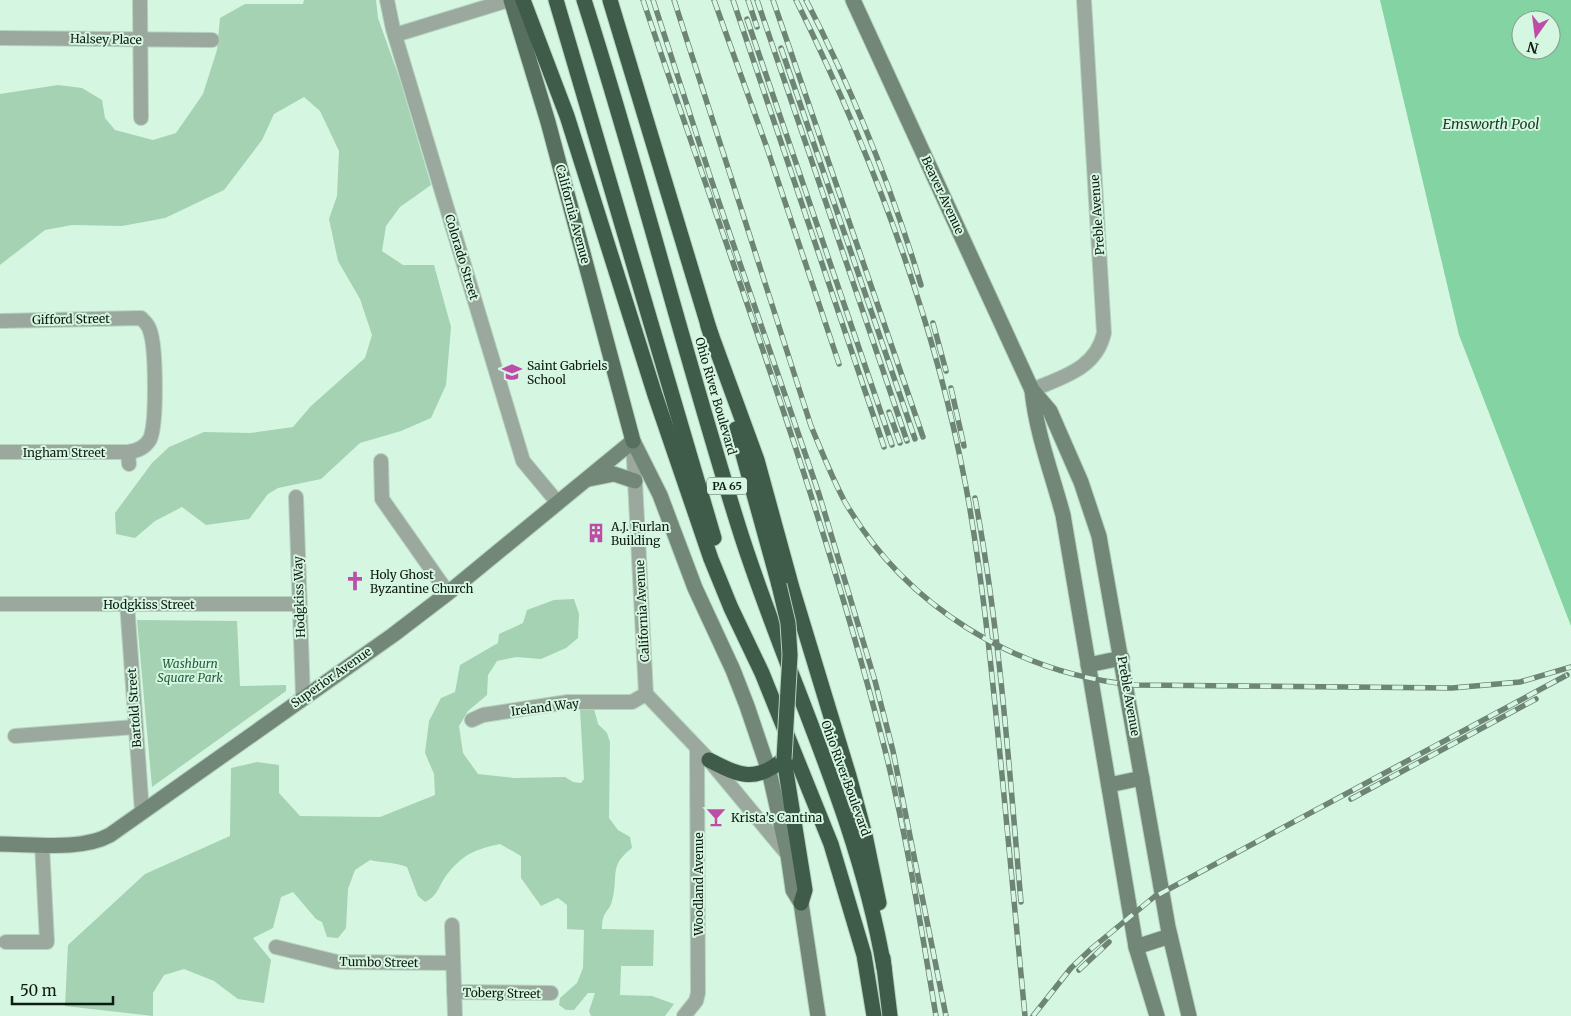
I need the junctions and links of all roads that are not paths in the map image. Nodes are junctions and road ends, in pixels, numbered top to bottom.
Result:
1 (140, 0) edge
2 (387, 0) edge
3 (510, 0) edge
4 (523, 0) edge
5 (556, 0) edge
6 (584, 0) edge
7 (610, 0) edge
8 (853, 0) edge
9 (1084, 0) edge
10 (395, 35) junction
11 (0, 38) edge
12 (140, 40) junction
13 (212, 40) dead end
14 (141, 118) dead end
15 (0, 321) edge
16 (708, 326) junction
17 (1032, 390) junction
18 (633, 441) junction
19 (0, 452) edge
20 (128, 458) joint
21 (380, 461) dead end
22 (585, 480) junction
23 (635, 481) junction
24 (296, 498) dead end
25 (558, 503) junction
26 (448, 593) junction
27 (0, 604) edge
28 (127, 604) junction
29 (299, 604) junction
30 (1122, 658) junction
31 (1088, 665) junction
32 (762, 672) junction
33 (646, 694) junction
34 (303, 697) junction
35 (472, 720) dead end
36 (135, 727) junction
37 (15, 736) dead end
38 (697, 748) junction
39 (708, 760) junction
40 (779, 766) junction
41 (1142, 778) junction
42 (1109, 785) junction
43 (142, 812) junction
44 (0, 844) edge
45 (42, 844) junction
46 (788, 855) junction
47 (801, 903) junction
48 (452, 925) dead end
49 (1170, 936) junction
50 (6, 942) dead end
51 (1136, 947) junction
52 (276, 948) dead end
53 (453, 963) junction
54 (884, 968) junction
55 (454, 992) junction
56 (551, 994) dead end
57 (454, 1016) edge
58 (684, 1016) edge
59 (818, 1016) edge
60 (874, 1016) edge
61 (890, 1016) edge
62 (1158, 1016) edge
63 (1188, 1016) edge

1 - 12 street
2 - 10 street, Colorado Street
3 - 10 street
3 - 18 main road, California Avenue
4 - 32 highway
5 - 32 highway, PA 65
6 - 54 highway, Ohio River Boulevard / PA 65
7 - 16 highway
8 - 17 street, Beaver Avenue
9 - 17 street, Preble Avenue
10 - 25 street, Colorado Street
11 - 12 street, Halsey Place
12 - 13 street, Halsey Place
12 - 14 street
15 - 20 street, Gifford Street
16 - 40 highway, bridge
16 - 54 highway
17 - 30 street, Preble Avenue
17 - 31 street
18 - 22 street, Superior Avenue
18 - 23 street, California Avenue
18 - 40 street
19 - 20 street, Ingham Street
21 - 26 street
22 - 23 street
22 - 25 street, Superior Avenue
23 - 33 street, California Avenue
24 - 29 street, Hodgkiss Way
25 - 26 street, Superior Avenue
26 - 34 street, Superior Avenue
27 - 28 street, Hodgkiss Street
28 - 29 street, Hodgkiss Street
28 - 36 street, Bartold Street
29 - 34 street, Hodgkiss Way
30 - 31 street
30 - 41 street, Preble Avenue
31 - 42 street
32 - 60 highway, PA 65
33 - 35 street, Ireland Way
33 - 38 street
34 - 43 street, Superior Avenue
36 - 37 street
36 - 43 street, Bartold Street
38 - 39 street
38 - 58 street, Woodland Avenue
39 - 40 highway
39 - 46 street
40 - 46 street
40 - 47 highway
41 - 42 street
41 - 49 street, Preble Avenue
42 - 51 street
43 - 45 street, Superior Avenue
44 - 45 street, Superior Avenue
45 - 50 street
46 - 47 street
47 - 59 street
48 - 53 street
49 - 51 street
49 - 63 street, Preble Avenue
51 - 62 street
52 - 53 street, Tumbo Street
53 - 55 street
54 - 61 highway, PA 65
55 - 56 street, Toberg Street
55 - 57 street

